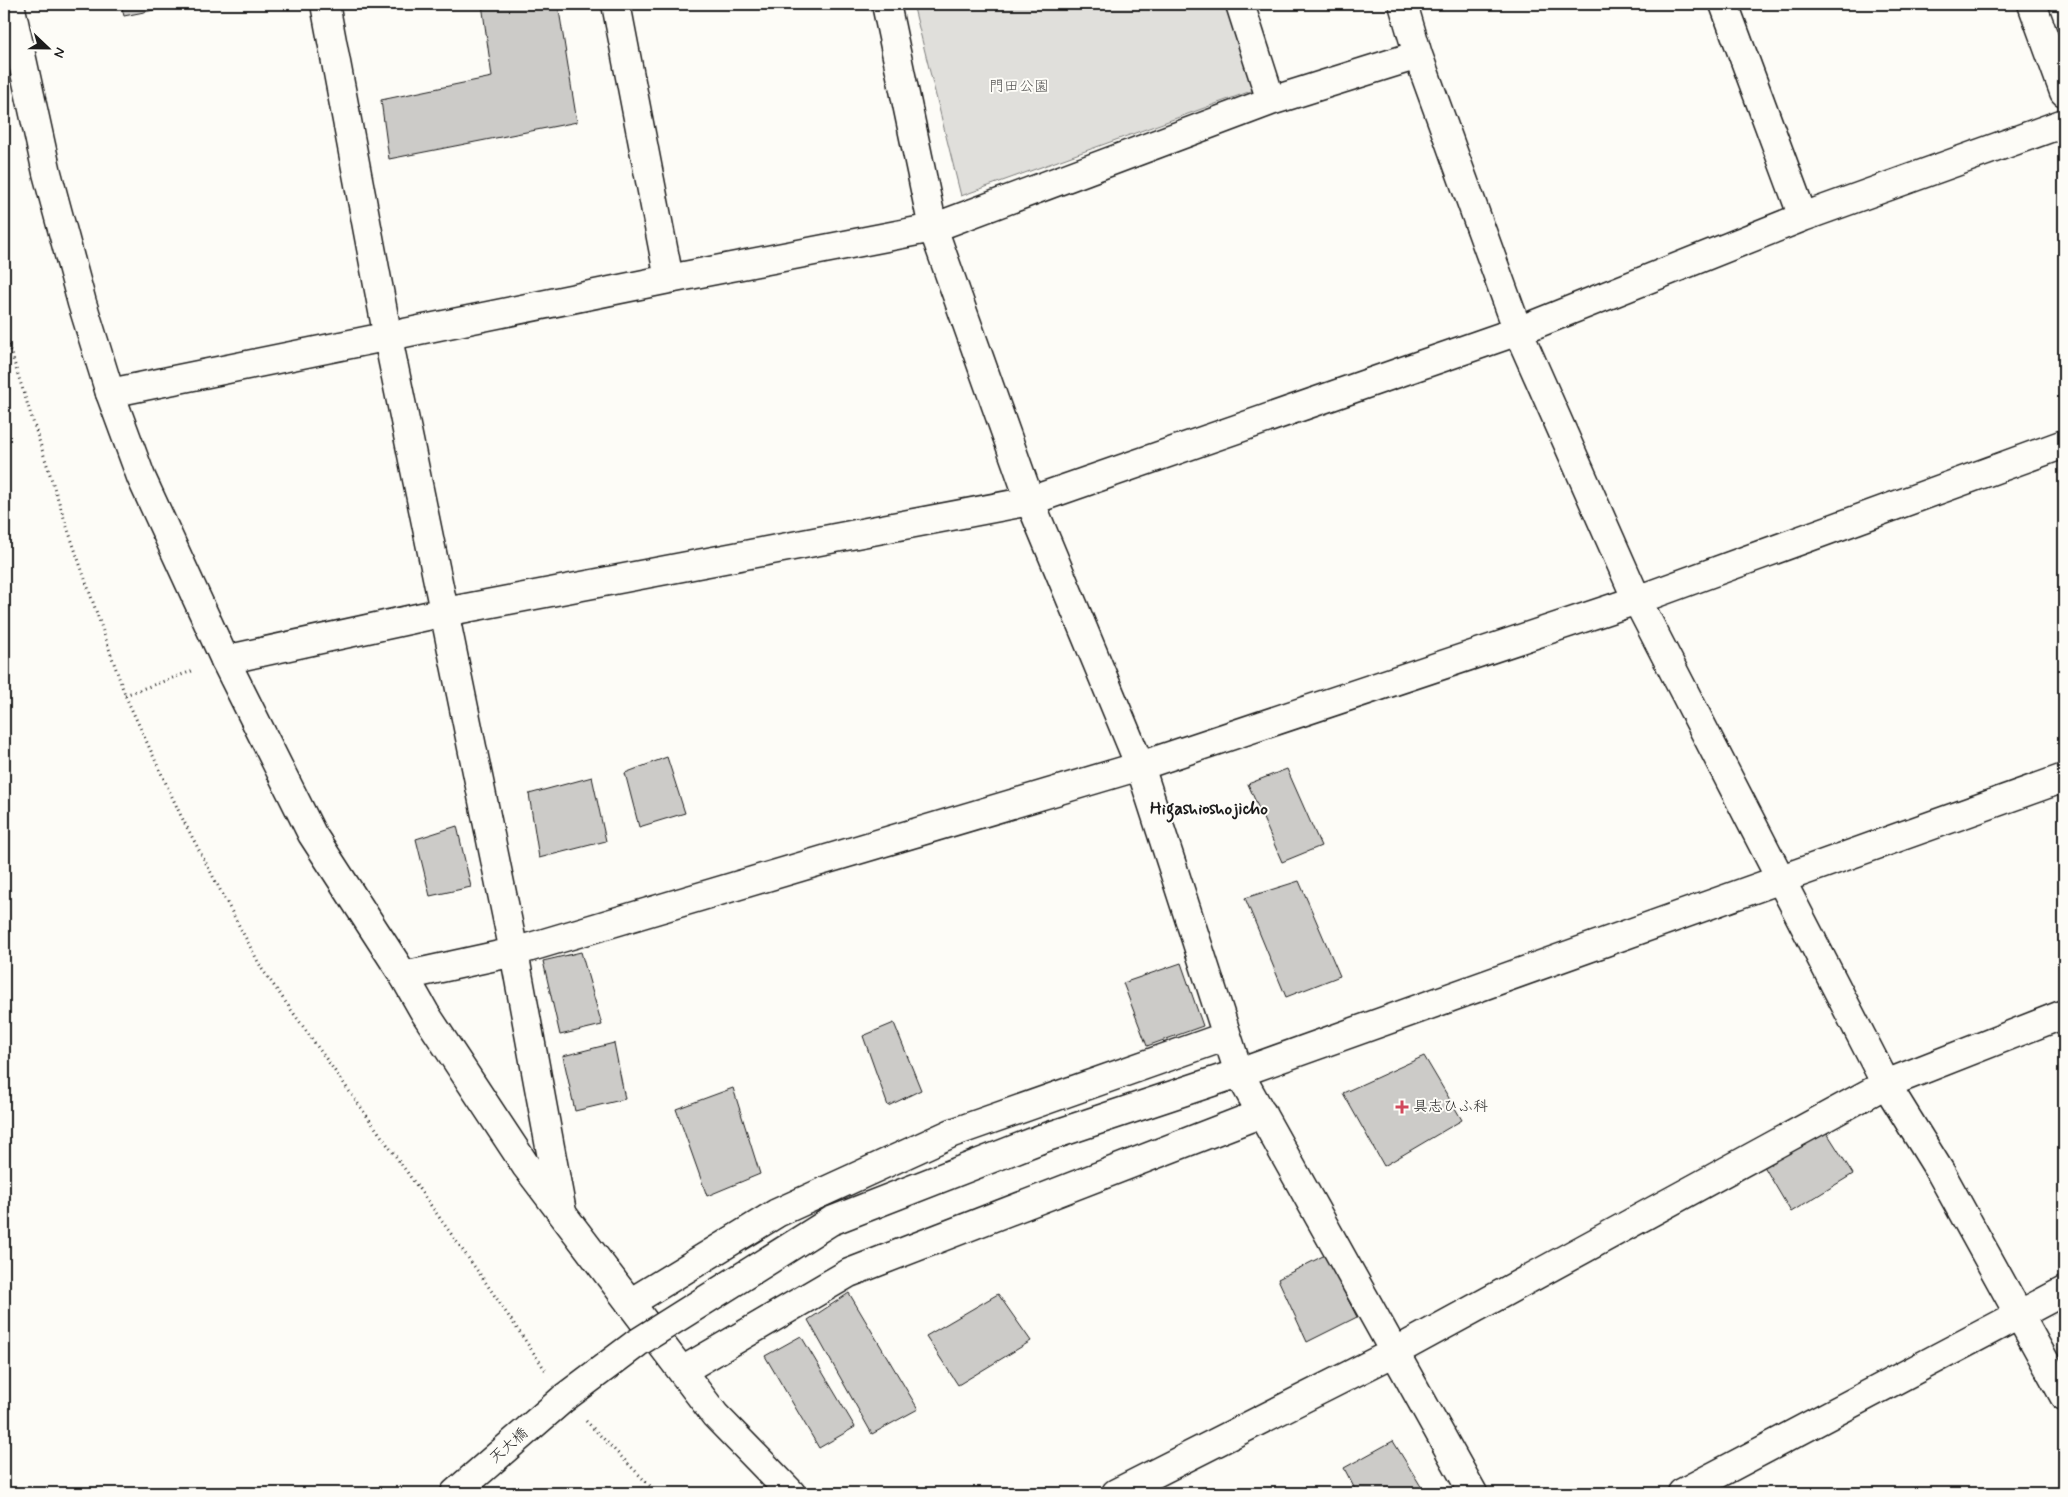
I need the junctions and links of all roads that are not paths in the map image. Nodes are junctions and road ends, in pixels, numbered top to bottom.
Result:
1 (10, 4) edge
2 (325, 4) edge
3 (616, 4) edge
4 (886, 4) edge
5 (1240, 4) edge
6 (1403, 4) edge
7 (1724, 4) edge
8 (2032, 4) edge
9 (1418, 55) junction
10 (2064, 92) edge
11 (1271, 101) junction
12 (2064, 123) edge
13 (1803, 217) junction
14 (933, 228) junction
15 (669, 279) junction
16 (1518, 331) junction
17 (388, 338) junction
18 (110, 394) junction
19 (2064, 444) edge
20 (1030, 501) junction
21 (1637, 600) junction
22 (445, 612) junction
23 (225, 660) junction
24 (1140, 766) junction
25 (2064, 778) edge
26 (1780, 881) junction
27 (514, 952) junction
28 (404, 976) junction
29 (2064, 1014) edge
30 (1227, 1036) junction
31 (1239, 1073) junction
32 (1886, 1084) junction
33 (1262, 1113) junction
34 (562, 1212) junction
35 (2064, 1292) edge
36 (630, 1302) junction
37 (2020, 1316) junction
38 (1393, 1352) junction
39 (682, 1372) junction
40 (2064, 1396) edge
41 (1125, 1491) edge
42 (455, 1493) edge
43 (791, 1493) edge
44 (1473, 1493) edge
45 (1682, 1493) edge

1 - 18 street
2 - 17 street
3 - 15 street
4 - 14 street
5 - 11 street
6 - 9 street
7 - 13 street
8 - 10 street
9 - 11 street
9 - 16 street
11 - 14 street
12 - 13 street
13 - 16 street
14 - 15 street
14 - 20 street
15 - 17 street
16 - 20 street
16 - 21 street
17 - 18 street
17 - 22 street
18 - 23 street
19 - 21 street
20 - 22 street
20 - 24 street
21 - 24 street
21 - 26 street
22 - 23 street
22 - 27 street
23 - 28 street
24 - 27 street
24 - 30 street
25 - 26 street, 天大橋
26 - 31 street, 天大橋
26 - 32 street
27 - 28 street
27 - 34 street
28 - 34 street
29 - 32 street
30 - 31 street
30 - 36 street
31 - 33 street
31 - 42 street, 天大橋, bridge
32 - 37 street
32 - 38 street
33 - 38 street
33 - 39 street
34 - 36 street
35 - 37 street
36 - 39 street
37 - 40 street
37 - 45 street
38 - 41 street
38 - 44 street
39 - 43 street

